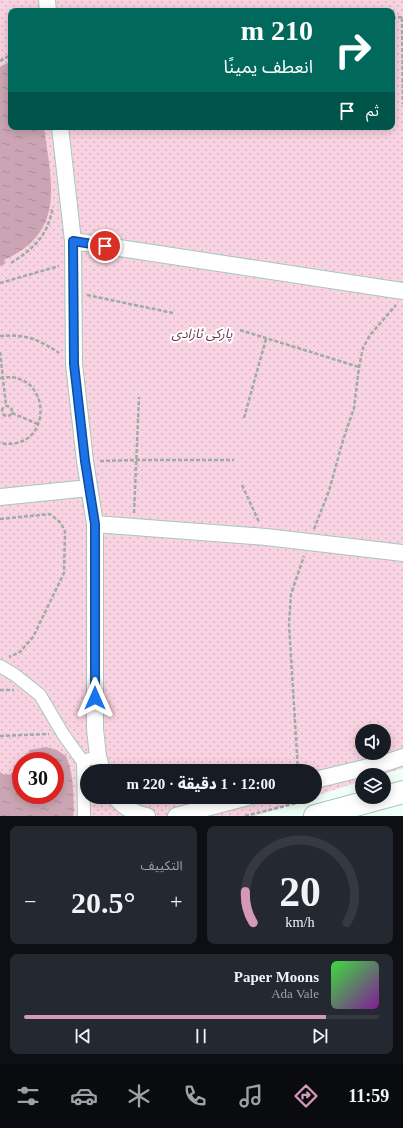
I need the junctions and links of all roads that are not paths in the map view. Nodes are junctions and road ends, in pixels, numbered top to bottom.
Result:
1 (60, 130) edge
2 (73, 241) junction
3 (403, 291) edge
4 (89, 488) junction
5 (0, 497) edge
6 (95, 524) junction
7 (403, 553) edge
8 (2, 662) edge
9 (403, 757) edge
10 (82, 762) junction
11 (100, 764) edge
12 (322, 778) edge
13 (403, 792) edge
14 (121, 804) edge
15 (221, 804) edge
16 (310, 808) edge
17 (84, 816) edge
18 (147, 816) edge
19 (176, 816) edge

1 - 2 street
2 - 3 street
2 - 4 street
4 - 5 street
4 - 6 street
6 - 7 street
6 - 11 street
8 - 10 street
9 - 12 street
10 - 11 street
10 - 17 street
13 - 16 main road
14 - 18 street
15 - 19 street

